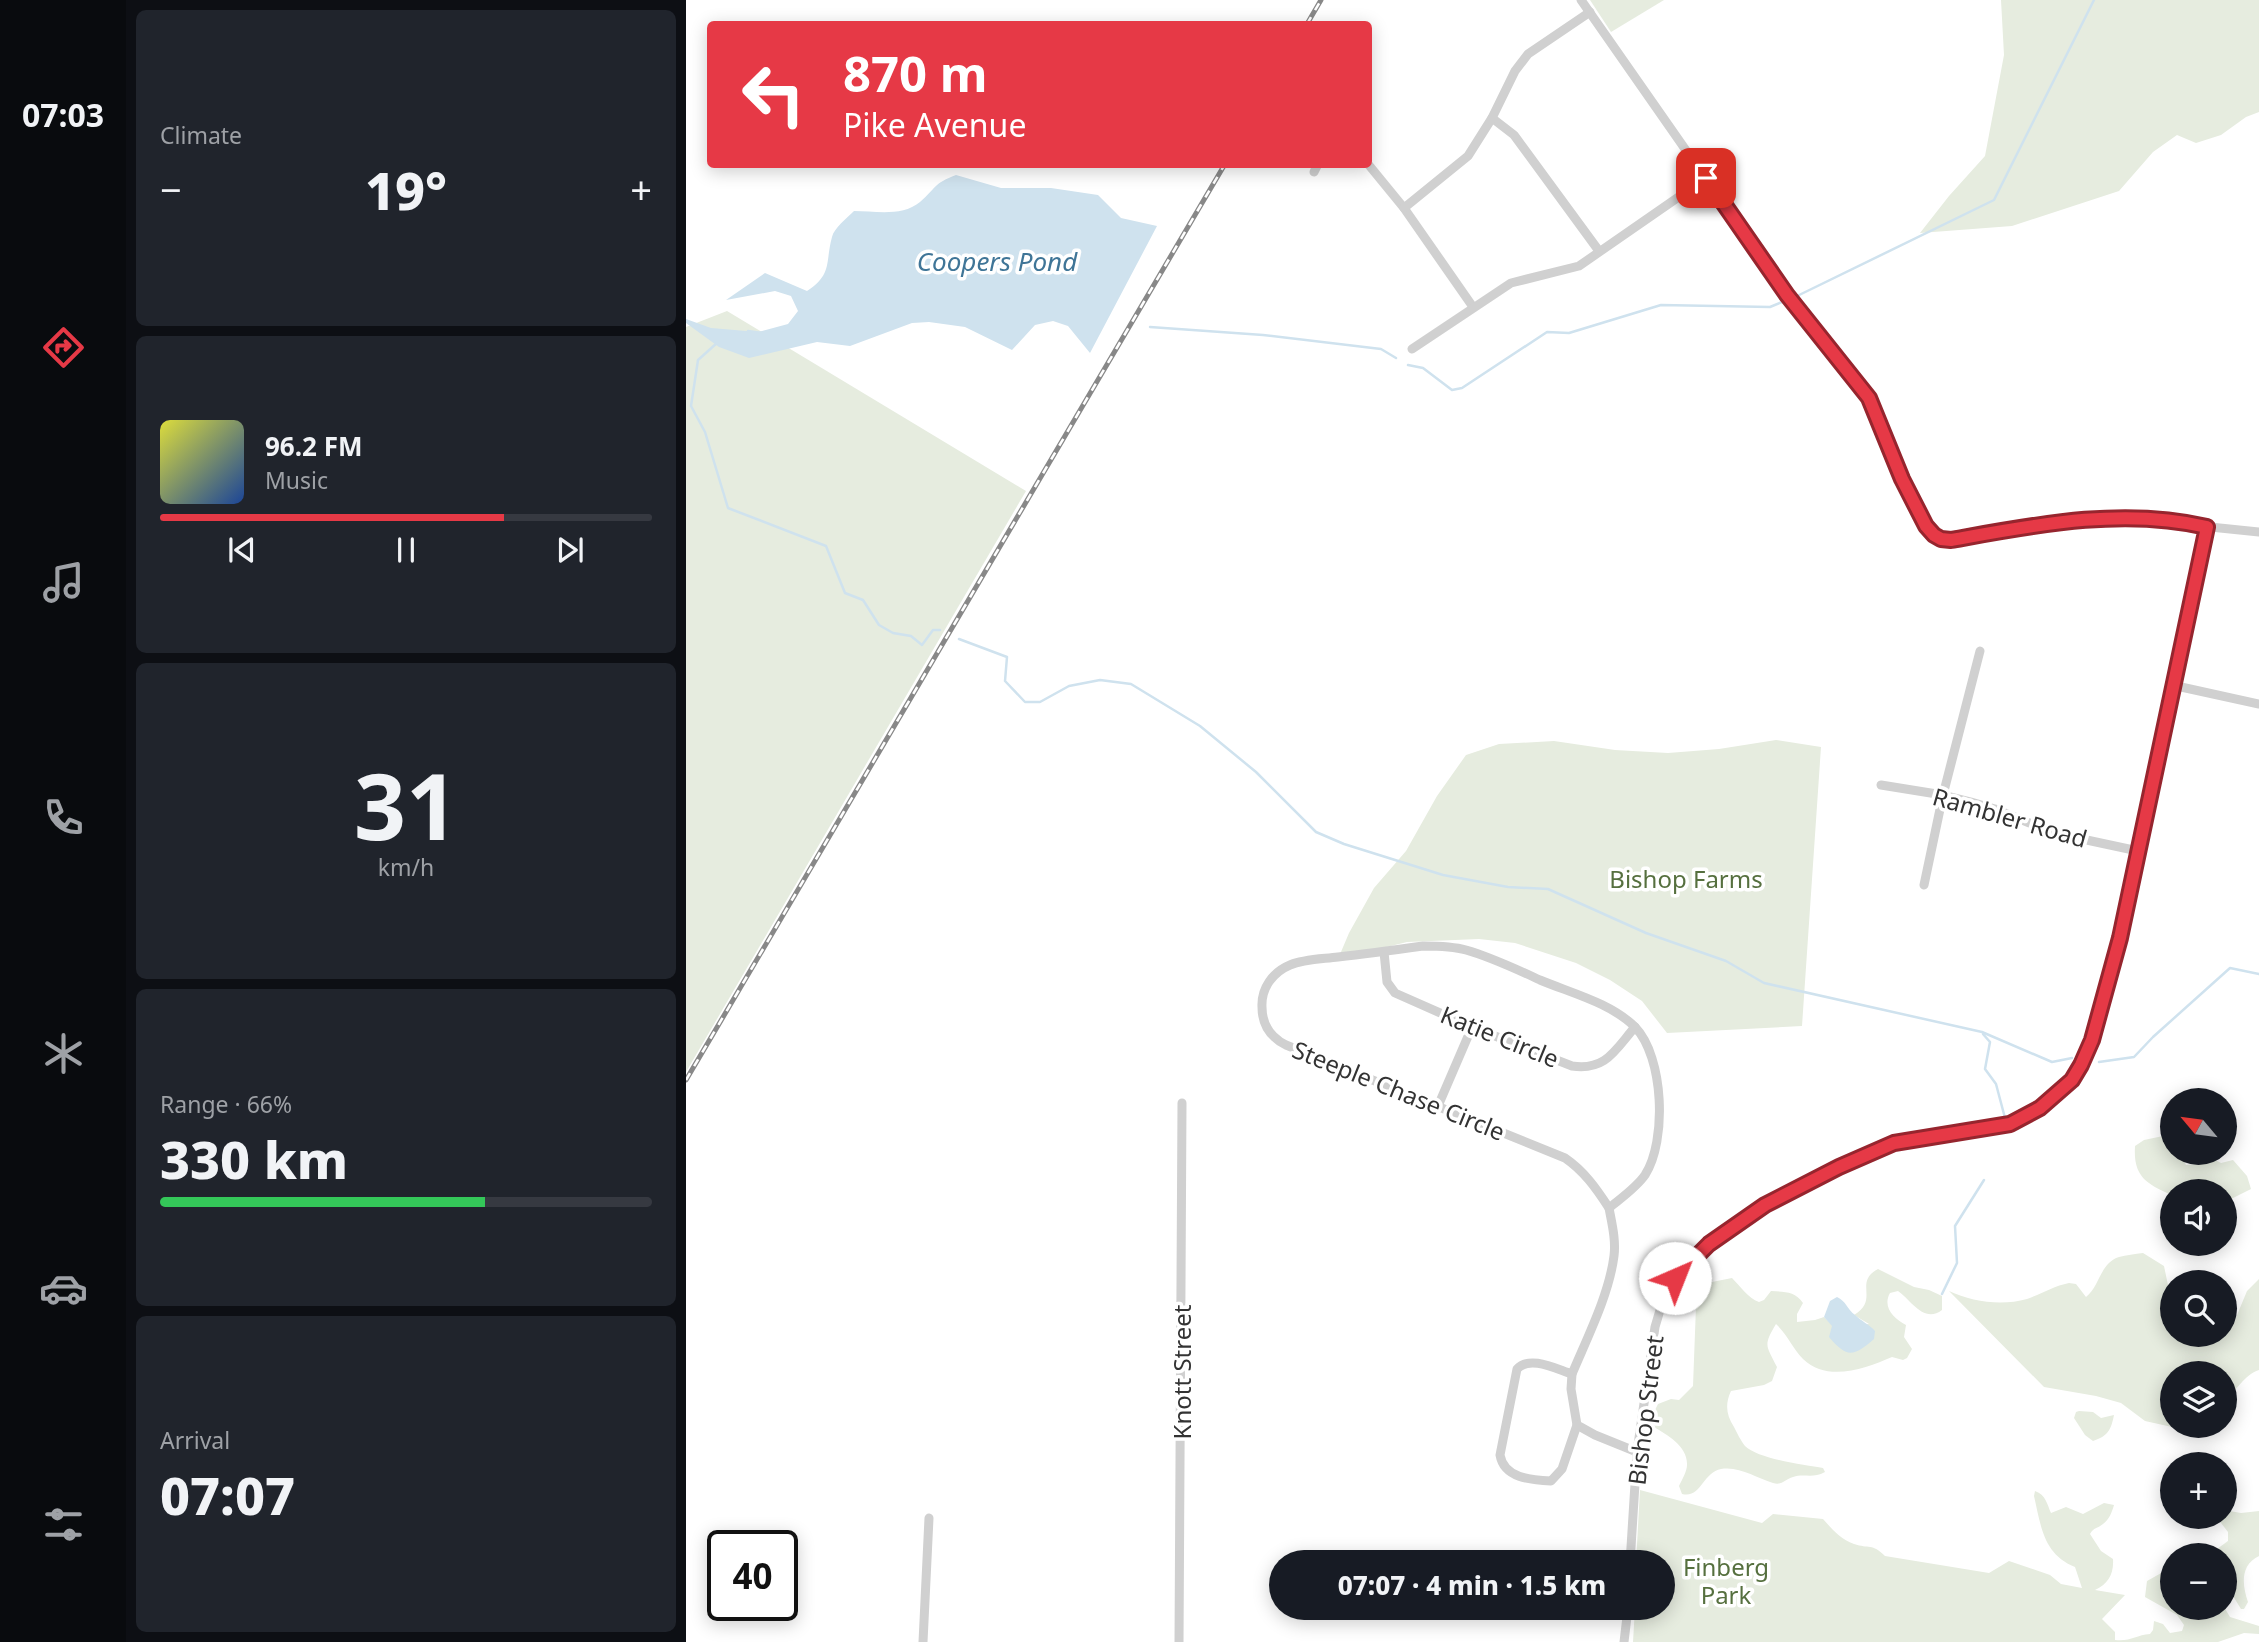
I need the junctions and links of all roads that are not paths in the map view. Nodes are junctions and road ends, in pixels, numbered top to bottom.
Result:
1 (1581, 0) edge
2 (1590, 12) junction
3 (1492, 118) junction
4 (1371, 168) edge
5 (1706, 178) junction
6 (1404, 208) junction
7 (1599, 251) junction
8 (1473, 307) junction
9 (1412, 349) dead end
10 (2207, 527) junction
11 (2259, 532) edge
12 (1980, 651) dead end
13 (2172, 685) junction
14 (2259, 704) edge
15 (1881, 785) dead end
16 (1943, 795) junction
17 (2138, 851) junction
18 (1924, 885) dead end
19 (1384, 952) junction
20 (1472, 1027) junction
21 (1635, 1027) junction
22 (1182, 1103) dead end
23 (1438, 1105) junction
24 (1609, 1208) junction
25 (1572, 1374) junction
26 (1577, 1425) junction
27 (1637, 1452) junction
28 (929, 1518) dead end
29 (1631, 1550) edge
30 (1627, 1620) edge
31 (923, 1642) edge
32 (1179, 1642) edge
33 (1624, 1642) edge

1 - 2 street
2 - 3 street
2 - 5 street
3 - 6 street
3 - 7 street
4 - 6 street
5 - 7 street
5 - 10 street
6 - 8 street
7 - 8 street
8 - 9 street
10 - 11 street
10 - 13 street, Bishop Street
12 - 16 street
13 - 14 street
13 - 17 street, Bishop Street
15 - 16 street, Rambler Road
16 - 17 street, Rambler Road
16 - 18 street
17 - 27 street, Bishop Street
19 - 20 street, Katie Circle
19 - 21 street, Steeple Chase Circle
19 - 23 street, Steeple Chase Circle
20 - 21 street, Katie Circle
20 - 23 street
21 - 24 street, Steeple Chase Circle
22 - 32 street, Knott Street
23 - 24 street, Steeple Chase Circle
24 - 25 street, Steeple Chase Circle
25 - 26 street, Steeple Chase Circle
25 - 26 street
26 - 27 street
27 - 29 street, Bishop Street
28 - 31 street
30 - 33 street

